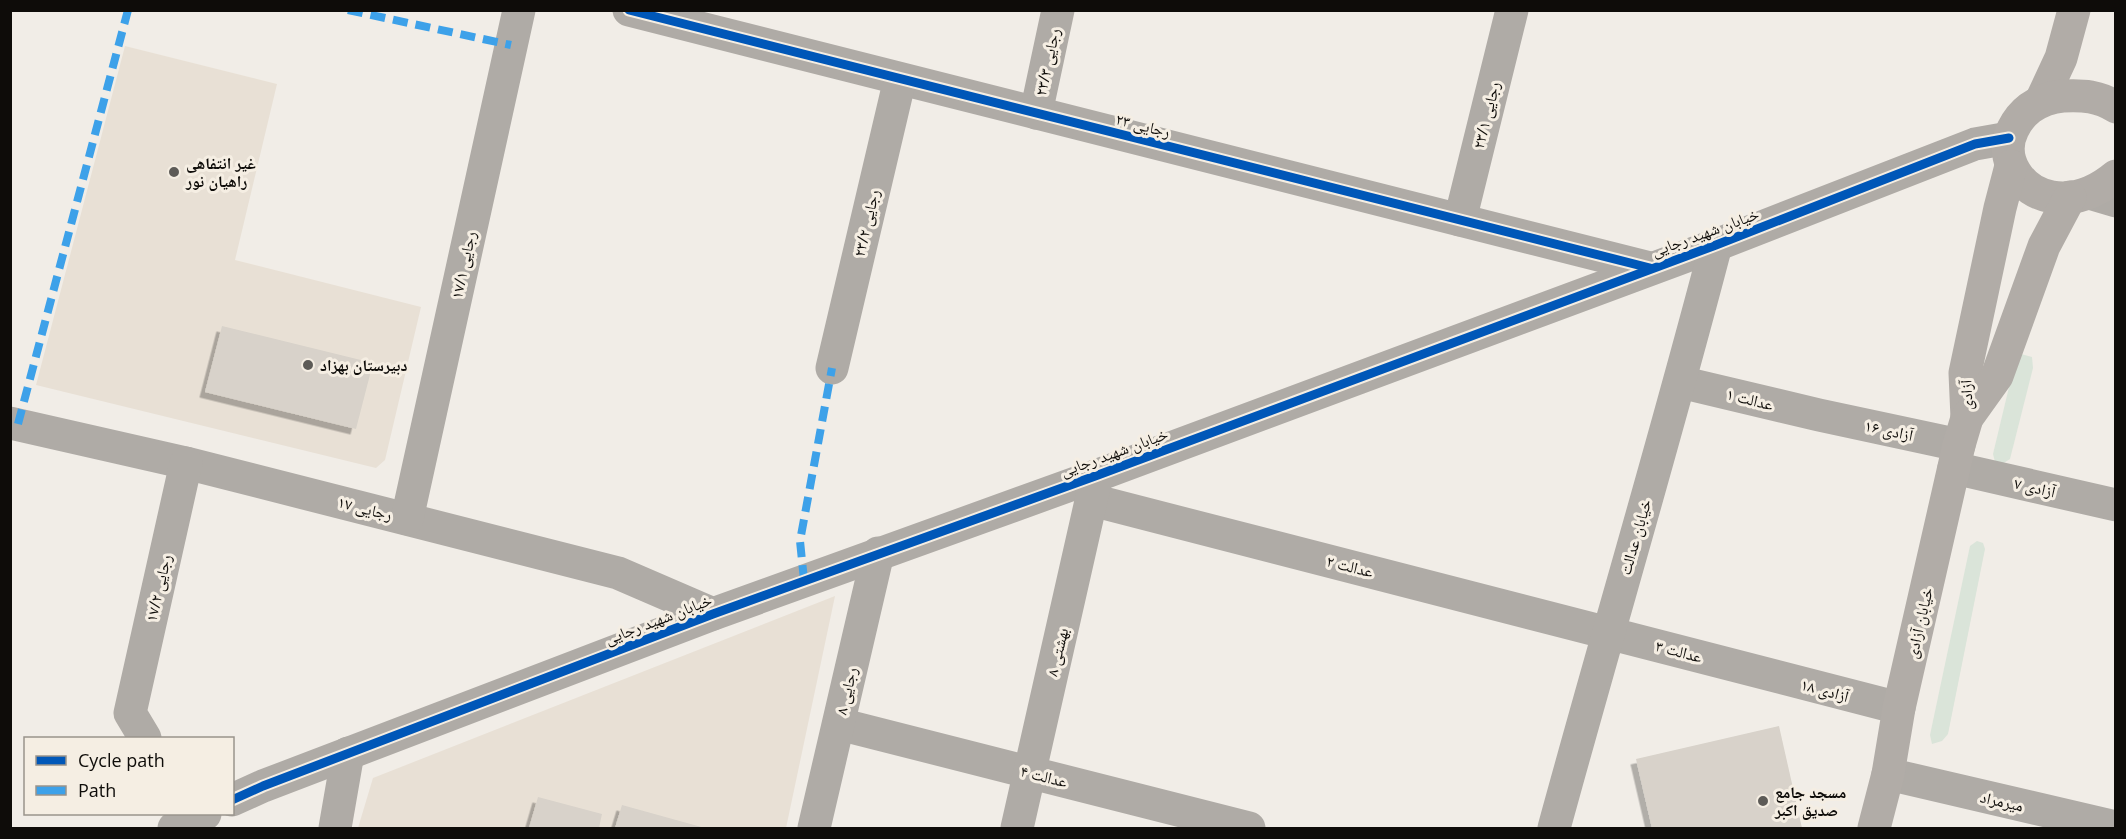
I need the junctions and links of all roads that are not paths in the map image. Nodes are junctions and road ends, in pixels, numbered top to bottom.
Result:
1 (519, 10) edge
2 (629, 10) edge
3 (1058, 10) edge
4 (1512, 10) edge
5 (2074, 10) edge
6 (700, 19) edge
7 (900, 78) junction
8 (2041, 101) junction
9 (2115, 107) edge
10 (1036, 113) junction
11 (2010, 152) junction
12 (2097, 192) edge
13 (1460, 220) junction
14 (1716, 245) junction
15 (1650, 268) junction
16 (832, 368) dead end
17 (1680, 382) junction
18 (1819, 415) joint
19 (10, 423) edge
20 (1960, 444) junction
21 (186, 463) junction
22 (1095, 487) junction
23 (2115, 505) edge
24 (407, 519) junction
25 (878, 553) junction
26 (713, 614) junction
27 (1608, 632) junction
28 (1751, 670) joint
29 (1899, 708) junction
30 (839, 724) junction
31 (138, 726) edge
32 (348, 753) junction
33 (1030, 773) junction
34 (1888, 774) junction
35 (234, 799) edge
36 (201, 815) edge
37 (2115, 827) edge
38 (174, 828) edge
39 (335, 828) edge
40 (814, 828) edge
41 (1017, 828) edge
42 (1249, 828) edge
43 (1554, 828) edge
44 (1874, 828) edge

1 - 24 street, رجایی ۱۷/۱
2 - 6 street, رجایی ۲۳
3 - 10 street, رجایی ۲۳/۳
4 - 13 street, رجایی ۲۳/۱
5 - 8 main road
6 - 7 street, رجایی ۲۳
7 - 10 street, رجایی ۲۳
7 - 16 street, رجایی ۲۳/۲
8 - 9 main road
8 - 11 main road, آزادی
10 - 13 street, رجایی ۲۳
11 - 12 main road
11 - 14 street, خیابان شهید رجایی
11 - 20 main road, آزادی
12 - 20 main road, آزادی
13 - 15 street, رجایی ۲۳
14 - 15 street, خیابان شهید رجایی
14 - 17 street, خیابان عدالت
15 - 22 street, خیابان شهید رجایی
17 - 18 street, عدالت ۱
17 - 27 street, خیابان عدالت
18 - 20 street, آزادی ۱۶
19 - 21 street, رجایی ۱۷
20 - 23 street, آزادی ۷
20 - 29 main road, خیابان آزادی
21 - 24 street, رجایی ۱۷
21 - 31 street, رجایی ۱۷/۲
22 - 25 street, خیابان شهید رجایی
22 - 27 street, عدالت ۲
22 - 33 street, بهشتی ۸
24 - 26 street, رجایی ۱۷
25 - 26 street, خیابان شهید رجایی
25 - 30 street, رجایی ۸
26 - 32 street, خیابان شهید رجایی
27 - 28 street, عدالت ۳
27 - 43 street, خیابان عدالت
28 - 29 street, آزادی ۱۸
29 - 34 main road, خیابان آزادی
30 - 33 street, عدالت ۴
30 - 40 street, رجایی ۸
32 - 35 street, خیابان شهید رجایی
32 - 39 street
33 - 41 street, بهشتی ۸
33 - 42 street, عدالت ۴
34 - 37 street, میرمراد
34 - 44 main road, خیابان آزادی
36 - 38 street

